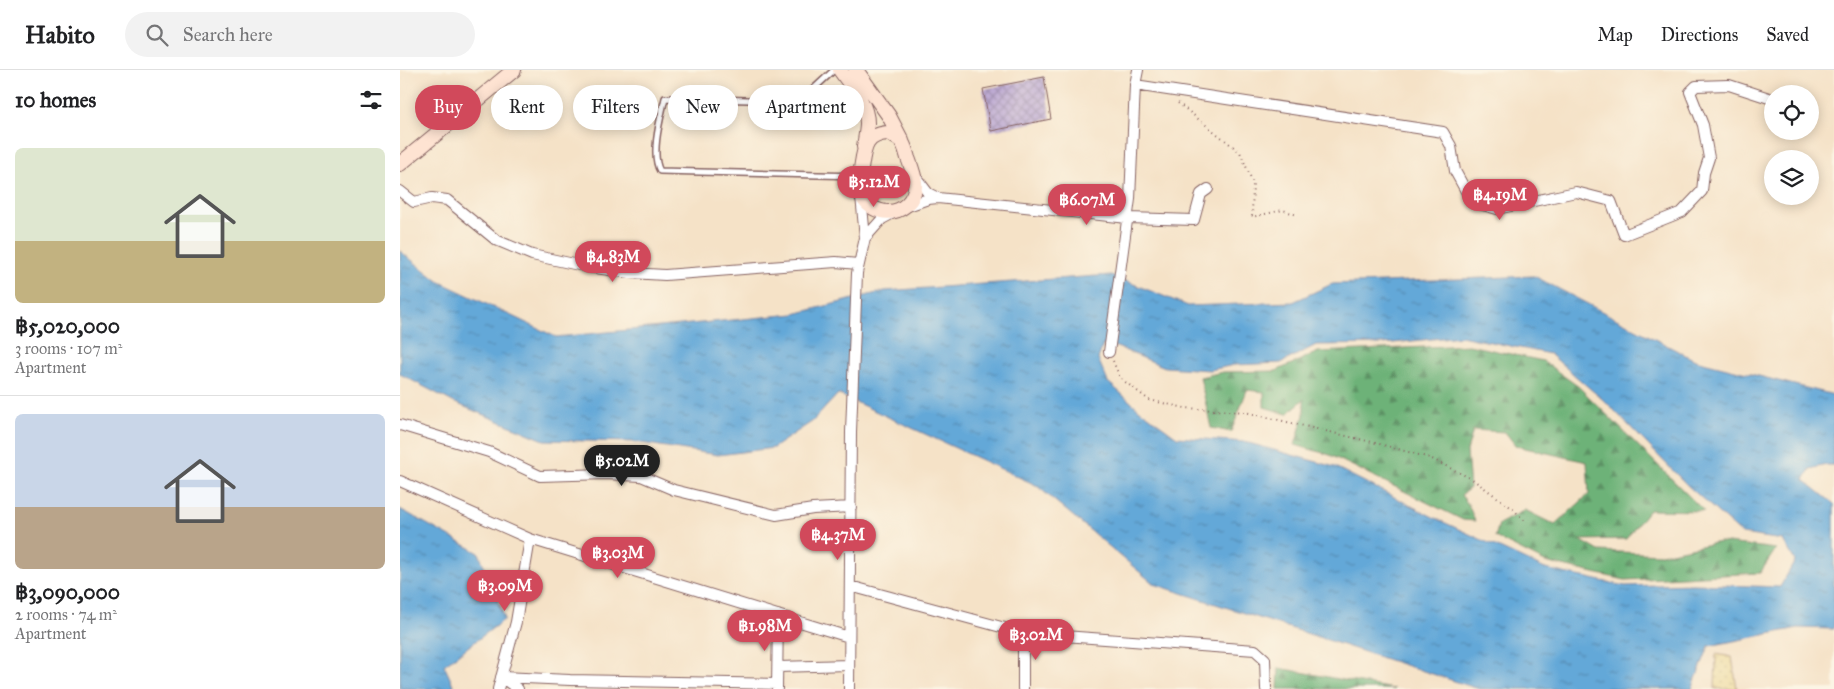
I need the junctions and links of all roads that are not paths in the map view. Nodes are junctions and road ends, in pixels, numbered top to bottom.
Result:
1 (514, 70) edge
2 (834, 70) edge
3 (840, 70) edge
4 (856, 70) edge
5 (1138, 70) edge
6 (1135, 85) junction
7 (1764, 96) edge
8 (904, 145) junction
9 (864, 148) junction
10 (400, 164) edge
11 (915, 175) junction
12 (860, 176) junction
13 (1208, 189) dead end
14 (400, 191) edge
15 (860, 192) junction
16 (938, 198) junction
17 (900, 209) junction
18 (1128, 218) junction
19 (865, 238) junction
20 (857, 269) junction
21 (1108, 352) road end
22 (400, 424) edge
23 (400, 481) edge
24 (851, 507) junction
25 (530, 539) junction
26 (850, 586) junction
27 (778, 615) junction
28 (1023, 633) junction
29 (849, 637) junction
30 (849, 665) junction
31 (778, 667) junction
32 (501, 677) junction
33 (777, 686) edge
34 (498, 689) edge
35 (518, 689) edge
36 (849, 689) edge
37 (1023, 689) edge
38 (1266, 689) edge

1 - 10 street
2 - 12 lane
3 - 9 street
4 - 8 street
5 - 6 street
6 - 7 street
6 - 18 street
8 - 9 street
8 - 11 street
9 - 12 street
11 - 16 street
11 - 17 street
12 - 15 street
13 - 18 street
14 - 20 street
15 - 17 street
15 - 19 street
16 - 17 street
16 - 18 street
17 - 19 street
18 - 21 street
19 - 20 street
20 - 24 street
22 - 24 street
23 - 25 street
24 - 26 street
25 - 27 street
25 - 32 street
26 - 28 street
26 - 29 street
27 - 29 street
27 - 31 street
28 - 37 street
28 - 38 street
29 - 30 street
30 - 31 street
30 - 36 street
31 - 33 street
32 - 33 street
32 - 34 street
32 - 35 street

